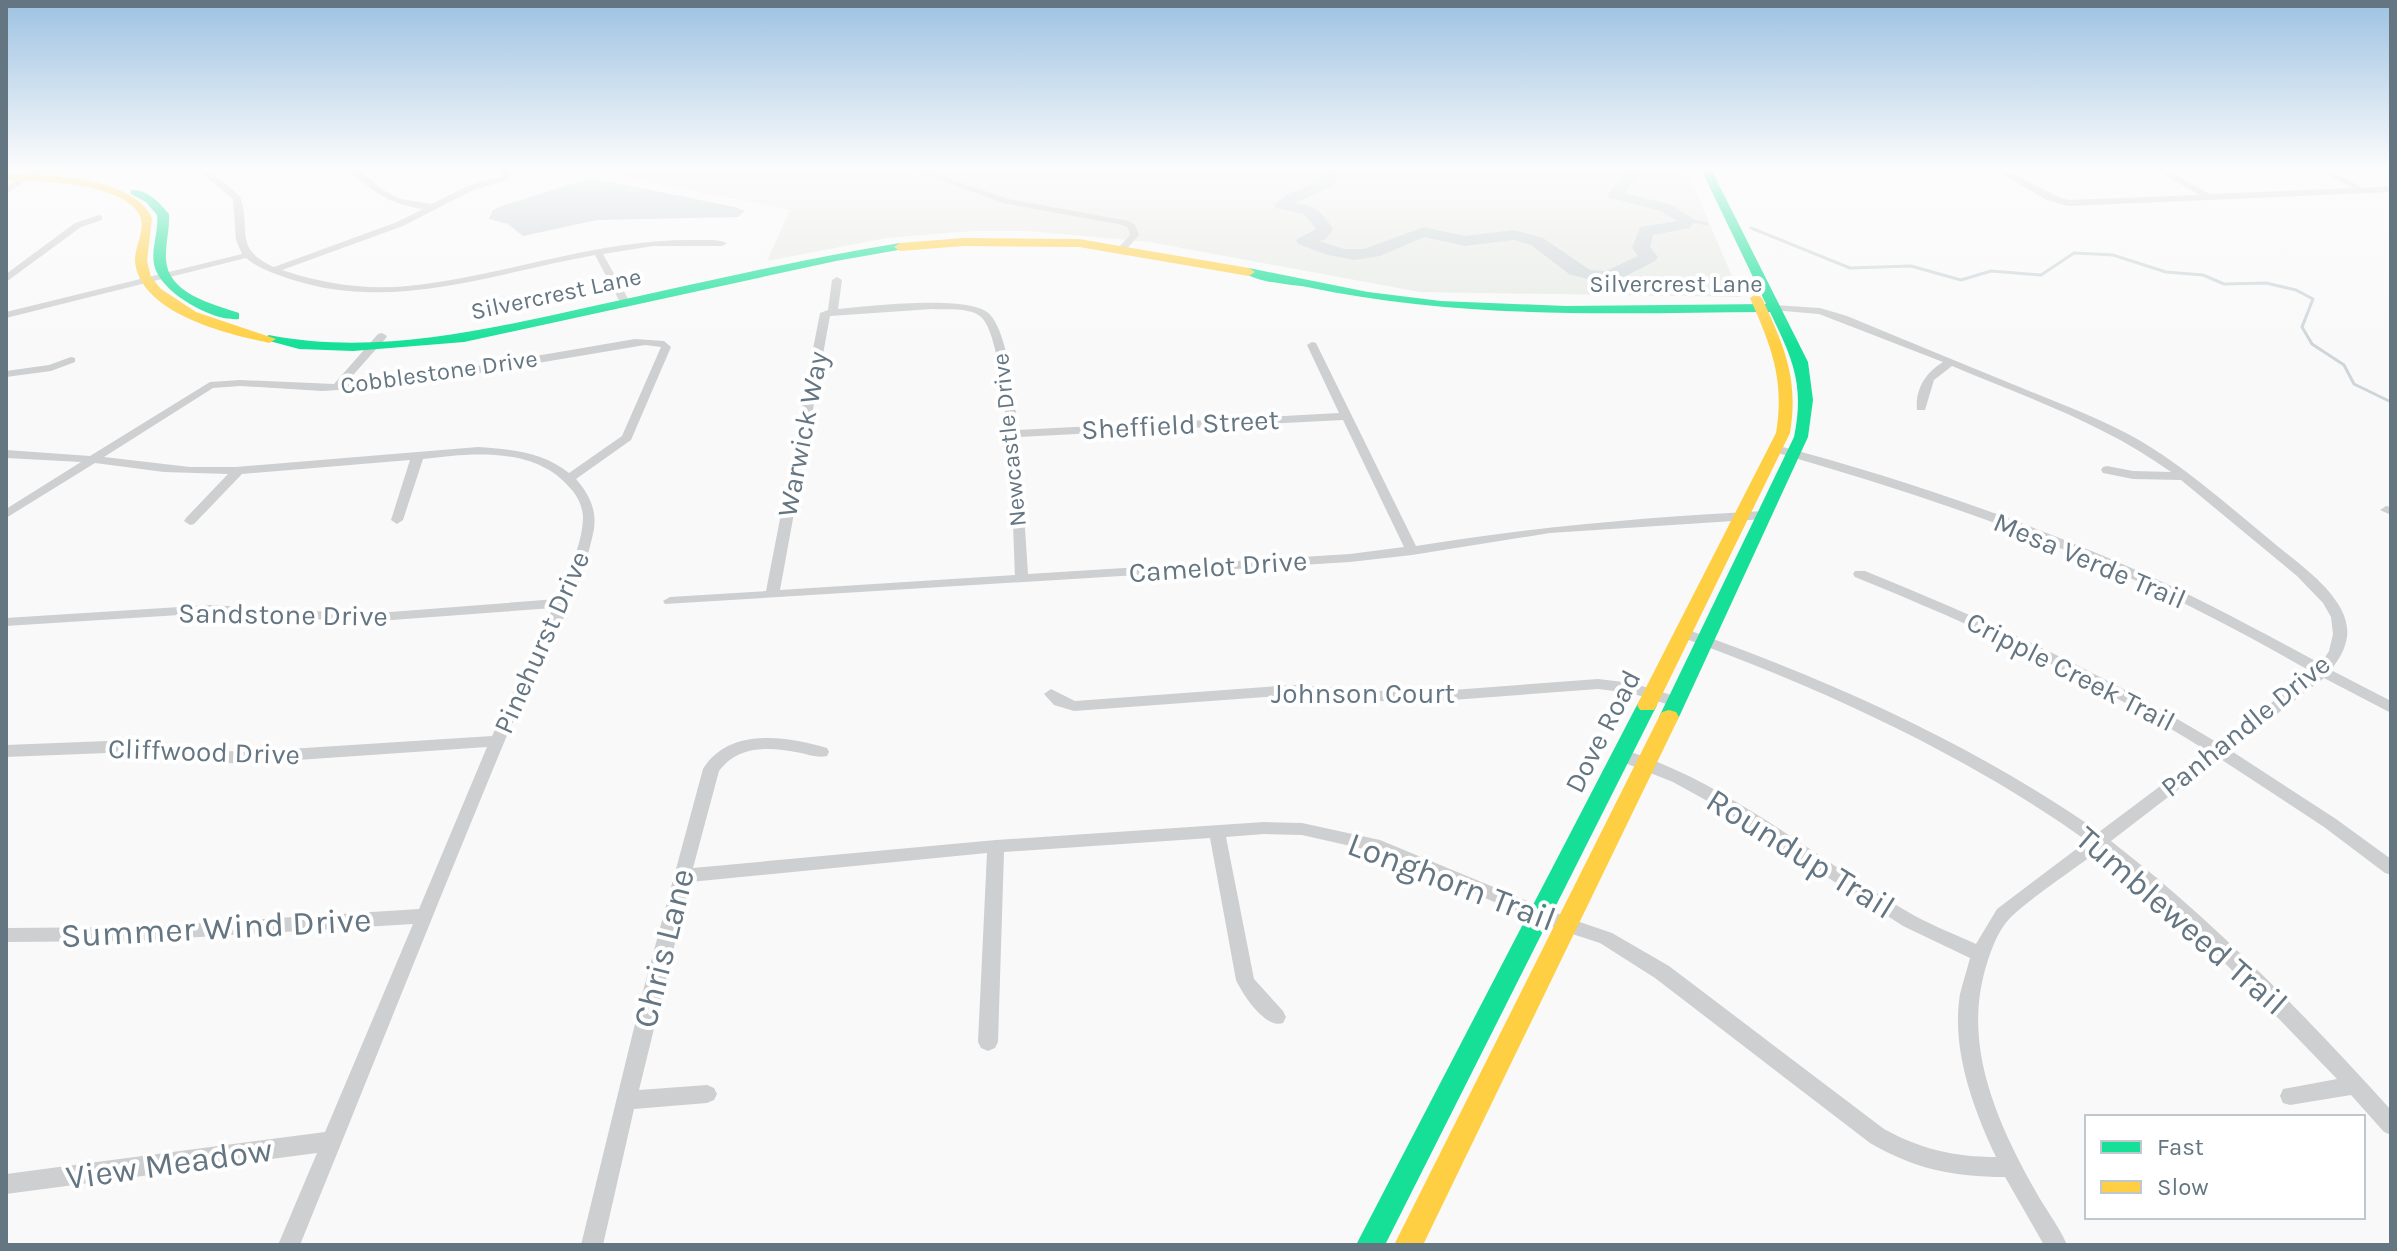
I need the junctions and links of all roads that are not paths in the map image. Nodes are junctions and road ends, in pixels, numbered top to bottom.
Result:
1 (75, 227) edge
2 (146, 227) edge
3 (163, 227) edge
4 (240, 227) edge
5 (391, 227) edge
6 (1130, 227) edge
7 (1732, 227) edge
8 (722, 243) dead end
9 (1126, 245) junction
10 (597, 251) junction
11 (248, 255) junction
12 (273, 270) junction
13 (165, 276) junction
14 (6, 279) edge
15 (145, 280) junction
16 (837, 280) dead end
17 (444, 282) junction
18 (446, 298) dead end
19 (624, 300) junction
20 (1765, 307) junction
21 (833, 312) junction
22 (6, 315) edge
23 (378, 341) junction
24 (1312, 345) dead end
25 (71, 360) dead end
26 (1951, 362) junction
27 (6, 374) edge
28 (337, 387) junction
29 (1921, 408) dead end
30 (1347, 416) junction
31 (1013, 434) junction
32 (1784, 452) junction
33 (6, 454) edge
34 (418, 455) junction
35 (94, 460) junction
36 (239, 470) junction
37 (2107, 470) dead end
38 (2183, 476) junction
39 (569, 478) junction
40 (6, 514) edge
41 (1764, 515) junction
42 (1742, 516) junction
43 (397, 520) dead end
44 (190, 521) dead end
45 (1412, 551) junction
46 (1860, 574) dead end
47 (1022, 578) junction
48 (772, 594) junction
49 (670, 601) dead end
50 (561, 603) junction
51 (6, 622) edge
52 (1683, 633) junction
53 (1705, 640) junction
54 (2323, 671) junction
55 (1051, 694) dead end
56 (1653, 694) junction
57 (1676, 702) junction
58 (2391, 708) edge
59 (497, 741) junction
60 (2216, 750) junction
61 (6, 751) edge
62 (821, 752) dead end
63 (1621, 755) junction
64 (1644, 765) junction
65 (1217, 831) junction
66 (2097, 841) junction
67 (996, 846) junction
68 (2391, 868) edge
69 (681, 876) junction
70 (1540, 914) junction
71 (425, 916) junction
72 (1566, 925) junction
73 (6, 935) edge
74 (1979, 954) junction
75 (1276, 1017) dead end
76 (988, 1042) dead end
77 (2356, 1085) junction
78 (707, 1094) dead end
79 (2290, 1096) dead end
80 (626, 1100) junction
81 (1433, 1122) junction
82 (2391, 1125) edge
83 (1462, 1137) junction
84 (332, 1141) junction
85 (2009, 1167) junction
86 (6, 1184) edge
87 (289, 1245) edge
88 (592, 1245) edge
89 (1370, 1245) edge
90 (1408, 1245) edge
91 (2056, 1245) edge

1 - 14 street
2 - 15 street
3 - 13 street
4 - 11 street
5 - 12 street
6 - 9 street
7 - 20 street, Dove Road
8 - 10 street
9 - 19 street, Silvercrest Lane
9 - 20 street, Silvercrest Lane
10 - 17 street
10 - 19 street
11 - 12 street
11 - 13 street
12 - 17 street
13 - 15 street
13 - 23 street, Silvercrest Lane
15 - 22 street
15 - 23 street, Silvercrest Lane
16 - 21 street, Warwick Way
17 - 18 street
19 - 23 street, Silvercrest Lane
20 - 26 street, Panhandle Drive
20 - 32 street, Dove Road
21 - 31 street, Newcastle Drive
21 - 48 street, Warwick Way
23 - 28 street
24 - 30 street
25 - 27 street
26 - 29 street
26 - 38 street, Panhandle Drive
28 - 35 street, Cobblestone Drive
28 - 39 street, Cobblestone Drive
30 - 31 street, Sheffield Street
30 - 45 street
31 - 47 street, Newcastle Drive
32 - 41 street, Dove Road
32 - 42 street, Dove Road
32 - 54 street, Mesa Verde Trail
33 - 35 street
34 - 36 street
34 - 39 street
34 - 43 street
35 - 36 street
35 - 40 street
36 - 44 street
37 - 38 street
38 - 54 street, Panhandle Drive
39 - 50 street, Pinehurst Drive
41 - 42 street, Camelot Drive
41 - 53 street, Dove Road
42 - 45 street, Camelot Drive
42 - 52 street, Dove Road
45 - 47 street, Camelot Drive
46 - 60 street, Cripple Creek Trail
47 - 48 street, Camelot Drive
48 - 49 street, Camelot Drive
50 - 51 street, Sandstone Drive
50 - 59 street, Pinehurst Drive
52 - 53 street, Tumbleweed Trail
52 - 56 street, Dove Road
53 - 57 street, Dove Road
53 - 66 street, Tumbleweed Trail
54 - 58 street, Mesa Verde Trail
54 - 60 street, Panhandle Drive
55 - 56 street, Johnson Court
56 - 57 street, Johnson Court
56 - 63 street, Dove Road
57 - 64 street, Dove Road
59 - 61 street, Cliffwood Drive
59 - 71 street, Pinehurst Drive
60 - 66 street, Panhandle Drive
60 - 68 street, Cripple Creek Trail
62 - 69 street, Chris Lane
63 - 64 street, Roundup Trail
63 - 70 street, Dove Road
64 - 72 street, Dove Road
64 - 74 street, Roundup Trail
65 - 67 street, Longhorn Trail
65 - 70 street, Longhorn Trail
65 - 75 street
66 - 74 street, Panhandle Drive
66 - 77 street, Tumbleweed Trail
67 - 69 street, Longhorn Trail
67 - 76 street
69 - 80 street, Chris Lane
70 - 72 street, Longhorn Trail
70 - 81 street, Dove Road
71 - 73 street, Summer Wind Drive
71 - 84 street, Pinehurst Drive
72 - 83 street, Dove Road
72 - 85 street, Longhorn Trail
74 - 85 street, Panhandle Drive
77 - 79 street
77 - 82 street, Tumbleweed Trail
78 - 80 street
80 - 88 street, Chris Lane
81 - 83 street
81 - 89 street, Dove Road
83 - 90 street, Dove Road
84 - 86 street, View Meadow
84 - 87 street, Pinehurst Drive
85 - 91 street, Panhandle Drive

